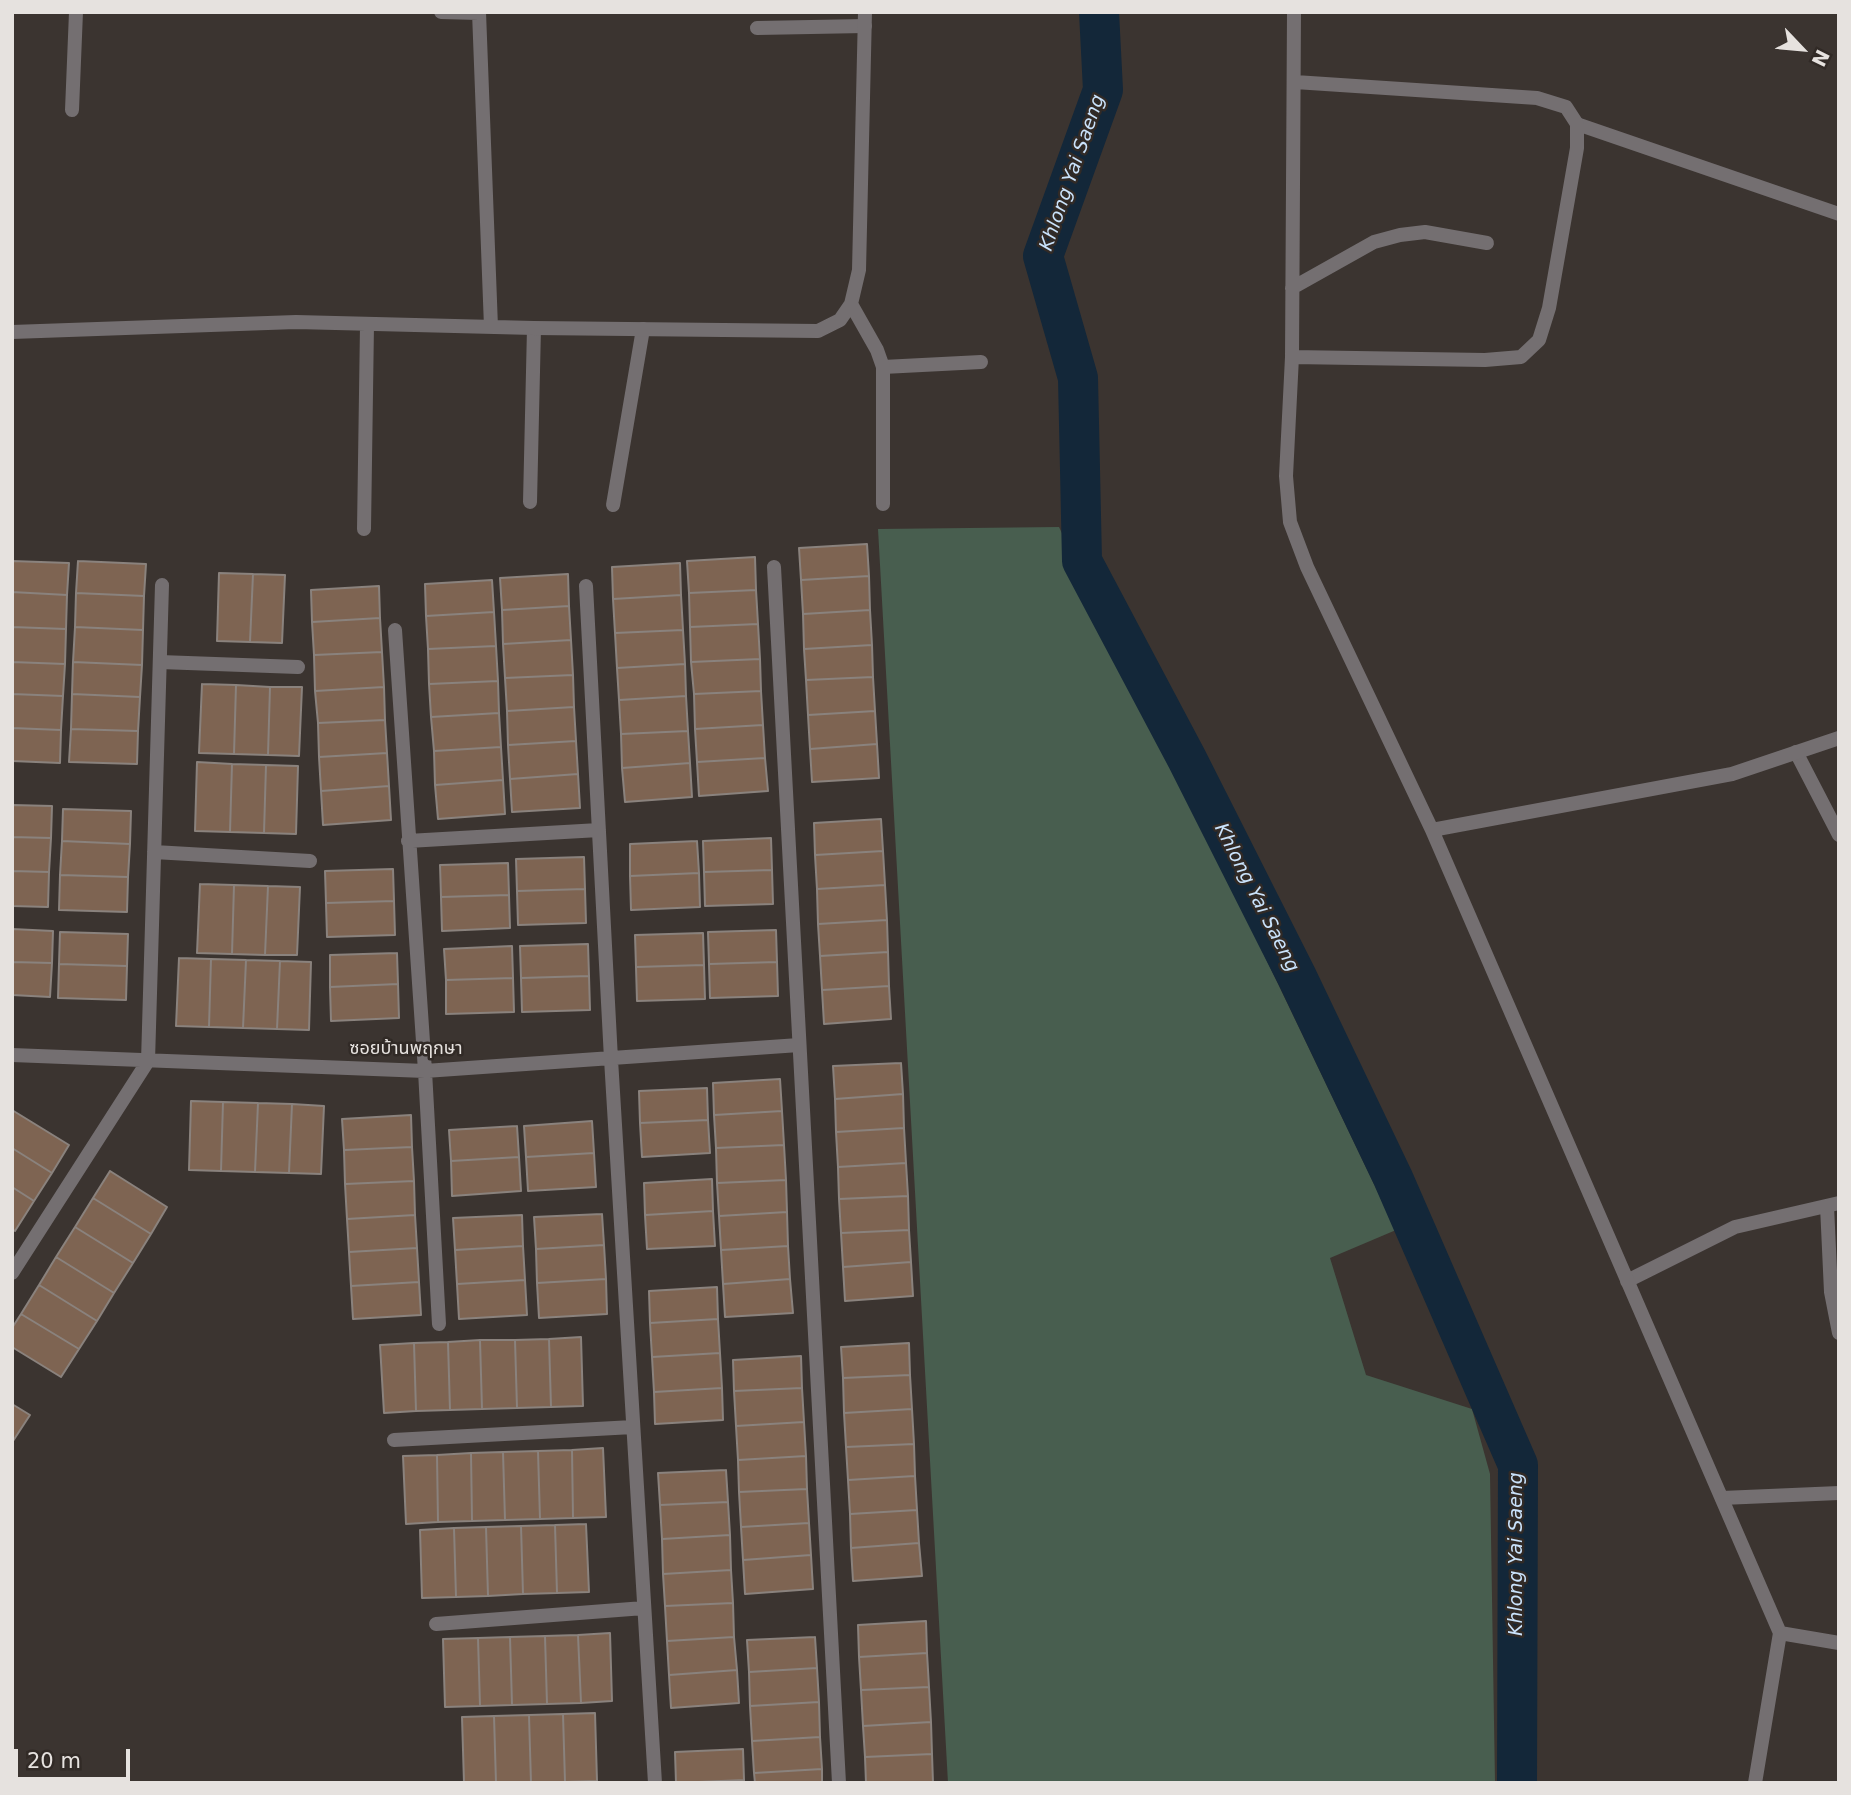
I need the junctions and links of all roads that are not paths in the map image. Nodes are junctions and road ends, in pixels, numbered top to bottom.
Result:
1 (76, 12) edge
2 (441, 12) edge
3 (1294, 12) edge
4 (479, 13) edge
5 (865, 19) edge
6 (757, 29) dead end
7 (1295, 82) junction
8 (72, 110) dead end
9 (1577, 124) junction
10 (1839, 214) edge
11 (1487, 243) dead end
12 (1292, 288) junction
13 (851, 304) junction
14 (367, 325) junction
15 (491, 327) junction
16 (534, 328) junction
17 (643, 329) junction
18 (12, 332) edge
19 (1292, 357) junction
20 (981, 362) dead end
21 (883, 367) junction
22 (530, 502) dead end
23 (883, 504) dead end
24 (613, 505) dead end
25 (364, 529) dead end
26 (774, 567) dead end
27 (162, 586) dead end
28 (586, 586) dead end
29 (395, 630) dead end
30 (160, 662) junction
31 (298, 667) dead end
32 (1839, 738) edge
33 (1796, 752) junction
34 (599, 830) junction
35 (1432, 830) junction
36 (1839, 835) edge
37 (408, 841) junction
38 (154, 852) junction
39 (310, 861) dead end
40 (799, 1045) junction
41 (12, 1055) edge
42 (611, 1059) junction
43 (148, 1061) junction
44 (425, 1071) junction
45 (1833, 1205) edge
46 (12, 1273) edge
47 (1627, 1281) junction
48 (439, 1324) dead end
49 (1839, 1333) edge
50 (633, 1427) junction
51 (394, 1440) dead end
52 (1839, 1493) edge
53 (1722, 1498) junction
54 (644, 1608) junction
55 (436, 1625) dead end
56 (1780, 1633) junction
57 (1839, 1643) edge
58 (654, 1783) edge
59 (839, 1783) edge
60 (1755, 1783) edge

1 - 8 street
2 - 4 street
3 - 7 street
4 - 15 street
5 - 6 street
5 - 13 street
7 - 9 street
7 - 12 street
9 - 10 street
9 - 19 street
11 - 12 street
12 - 19 street
13 - 17 street
13 - 21 street
14 - 15 street
14 - 18 street
14 - 25 street
15 - 16 street
16 - 17 street
16 - 22 street
17 - 24 street
19 - 35 street
20 - 21 street
21 - 23 street
26 - 40 street
27 - 30 street
28 - 34 street
29 - 37 street
30 - 31 street
30 - 38 street
32 - 33 street
33 - 35 street
33 - 36 street
34 - 37 street
34 - 42 street
35 - 47 street
37 - 44 street
38 - 39 street
38 - 43 street
40 - 42 street, ซอยบ้านพฤกษา
40 - 59 street
41 - 43 street, ซอยบ้านพฤกษา
42 - 44 street, ซอยบ้านพฤกษา
42 - 50 street
43 - 44 street, ซอยบ้านพฤกษา
43 - 46 street
44 - 48 street
45 - 47 street
45 - 49 street
47 - 53 street
50 - 51 street
50 - 54 street
52 - 53 street
53 - 56 street
54 - 55 street
54 - 58 street
56 - 57 street
56 - 60 street

